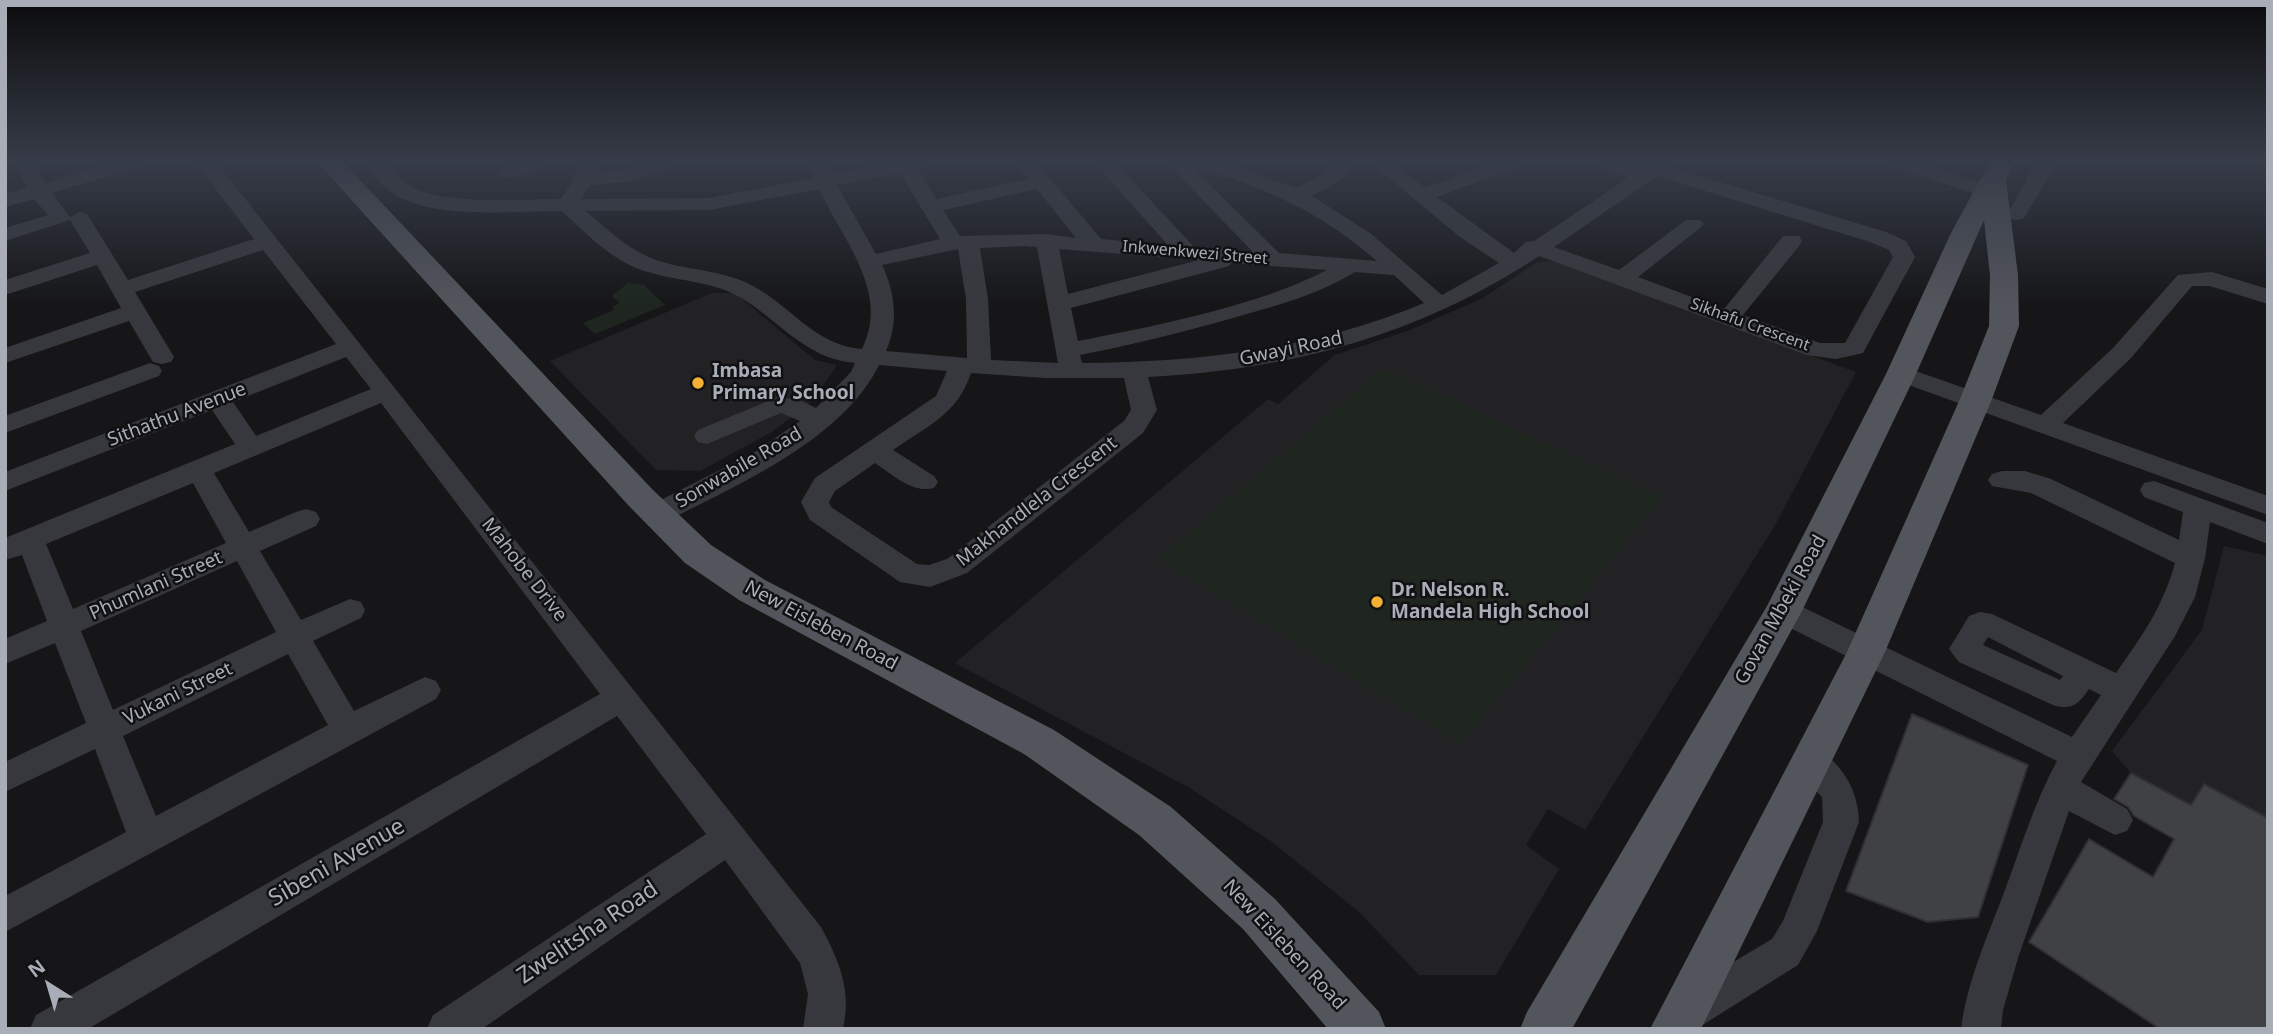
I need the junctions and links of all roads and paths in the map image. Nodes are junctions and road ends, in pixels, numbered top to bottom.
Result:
1 (61, 210) edge
2 (243, 210) edge
3 (374, 210) edge
4 (573, 210) edge
5 (841, 210) edge
6 (935, 210) edge
7 (1065, 210) edge
8 (1149, 210) edge
9 (1224, 210) edge
10 (1320, 210) edge
11 (1440, 210) edge
12 (1591, 210) edge
13 (1790, 210) edge
14 (1980, 210) edge
15 (1997, 210) edge
16 (70, 218) junction
17 (1693, 224) dead end
18 (5, 234) edge
19 (1046, 240) junction
20 (268, 241) junction
21 (1791, 241) dead end
22 (961, 242) junction
23 (1093, 244) junction
24 (1534, 247) junction
25 (1187, 251) junction
26 (102, 256) junction
27 (1242, 257) junction
28 (1273, 260) junction
29 (868, 262) junction
30 (1512, 262) junction
31 (1349, 267) junction
32 (1398, 269) junction
33 (1622, 279) junction
34 (5, 288) edge
35 (122, 289) junction
36 (2268, 297) edge
37 (1058, 304) junction
38 (1439, 304) junction
39 (135, 311) junction
40 (1729, 318) junction
41 (349, 347) junction
42 (5, 356) edge
43 (870, 357) junction
44 (1069, 361) junction
45 (970, 365) junction
46 (1134, 369) junction
47 (1901, 374) junction
48 (386, 392) junction
49 (218, 399) junction
50 (1976, 400) junction
51 (820, 420) junction
52 (5, 425) edge
53 (2047, 425) junction
54 (707, 436) dead end
55 (251, 448) junction
56 (874, 452) junction
57 (199, 470) junction
58 (2002, 480) dead end
59 (5, 482) edge
60 (924, 482) dead end
61 (2154, 490) dead end
62 (2198, 506) junction
63 (2268, 506) edge
64 (657, 514) junction
65 (306, 519) dead end
66 (2268, 534) edge
67 (18, 545) edge
68 (244, 547) junction
69 (2191, 558) junction
70 (350, 610) dead end
71 (1783, 611) junction
72 (64, 626) junction
73 (295, 637) junction
74 (5, 652) edge
75 (1866, 652) junction
76 (2083, 671) dead end
77 (425, 690) dead end
78 (2122, 691) junction
79 (623, 697) junction
80 (104, 730) junction
81 (348, 730) junction
82 (2078, 755) junction
83 (1810, 761) junction
84 (5, 778) edge
85 (2060, 788) junction
86 (2115, 820) dead end
87 (729, 838) junction
88 (147, 839) junction
89 (5, 915) edge
90 (1679, 1021) edge
91 (1545, 1023) edge
92 (1359, 1025) edge
93 (50, 1029) edge
94 (446, 1029) edge
95 (823, 1029) edge
96 (1981, 1029) edge

1 - 16 street
2 - 20 street, Mahobe Drive
3 - 64 main road, New Eisleben Road
4 - 43 street, Gwayi Road
5 - 29 street, Sonwabile Road
6 - 22 street
7 - 23 street
8 - 25 street
9 - 28 street
10 - 32 street
11 - 30 street
12 - 24 street, Gwayi Road
13 - 40 street, Sikhafu Crescent
14 - 47 main road, Govan Mbeki Road
15 - 50 main road
16 - 18 street
16 - 26 street
17 - 33 street
19 - 22 street, Inkwenkwezi Street
19 - 23 street, Inkwenkwezi Street
19 - 37 street
20 - 35 street
20 - 41 street, Mahobe Drive
21 - 40 street
22 - 29 street, Inkwenkwezi Street
22 - 45 street
23 - 25 street, Inkwenkwezi Street
24 - 30 street, Gwayi Road
24 - 33 street, Sikhafu Crescent
25 - 27 street, Inkwenkwezi Street
26 - 34 street
26 - 35 street
27 - 28 street, Inkwenkwezi Street
27 - 37 street
28 - 31 street, Inkwenkwezi Street
29 - 43 street, Sonwabile Road
30 - 38 street, Gwayi Road
31 - 32 street, Inkwenkwezi Street
31 - 44 street
32 - 38 street
33 - 40 street, Sikhafu Crescent
35 - 39 street
36 - 53 street
37 - 44 street
38 - 46 street, Gwayi Road
39 - 42 street
39 - 52 street
41 - 48 street, Mahobe Drive
41 - 49 street, Sithathu Avenue
43 - 45 street, Gwayi Road
43 - 51 street, Sonwabile Road
44 - 45 street, Gwayi Road
44 - 46 street, Gwayi Road
45 - 56 street, Makhandlela Crescent
46 - 56 street, Makhandlela Crescent
47 - 50 street
47 - 71 main road, Govan Mbeki Road
48 - 55 street
48 - 79 street, Mahobe Drive
49 - 55 street
49 - 59 street, Sithathu Avenue
50 - 53 street
50 - 75 main road
51 - 54 street
51 - 64 street, Sonwabile Road
53 - 63 street
55 - 57 street
56 - 60 street
57 - 67 street
57 - 68 street
58 - 69 street
61 - 62 street
62 - 66 street
62 - 69 street
64 - 92 main road, New Eisleben Road
65 - 68 street, Phumlani Street
67 - 72 street
68 - 72 street, Phumlani Street
68 - 73 street
69 - 78 street
70 - 73 street, Vukani Street
71 - 75 street
71 - 91 main road, Govan Mbeki Road
72 - 74 street, Phumlani Street
72 - 80 street
73 - 80 street, Vukani Street
73 - 81 street
75 - 82 street
75 - 83 main road
76 - 78 street
77 - 81 street
78 - 82 street
79 - 87 street, Mahobe Drive
79 - 93 street, Sibeni Avenue
80 - 84 street, Vukani Street
80 - 88 street
81 - 88 street
82 - 85 street
83 - 90 main road
83 - 90 street
85 - 86 street
85 - 96 street
87 - 94 street, Zwelitsha Road
87 - 95 street, Mahobe Drive
88 - 89 street

